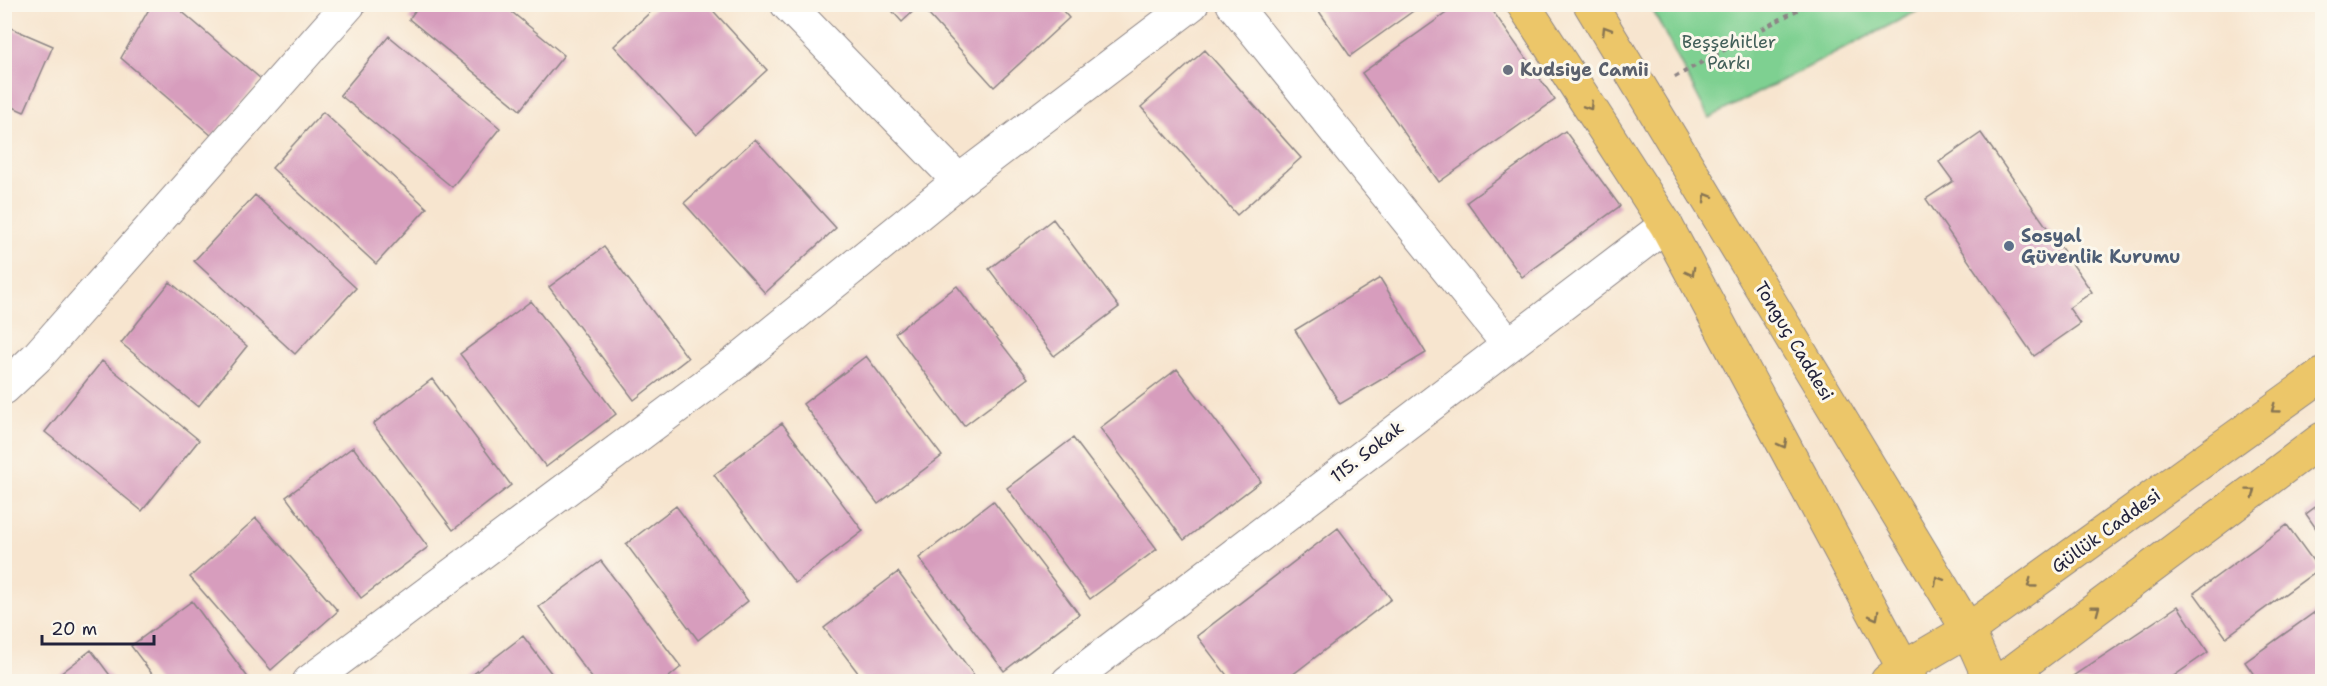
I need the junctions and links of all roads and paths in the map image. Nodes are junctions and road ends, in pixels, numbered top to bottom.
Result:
1 (349, 4) edge
2 (788, 4) edge
3 (1192, 4) edge
4 (1233, 4) edge
5 (1522, 4) edge
6 (1590, 4) edge
7 (1808, 4) edge
8 (1644, 93) junction
9 (959, 181) junction
10 (1666, 225) junction
11 (1508, 344) junction
12 (2322, 375) edge
13 (4, 388) edge
14 (2322, 439) edge
15 (1968, 630) junction
16 (1900, 677) edge
17 (309, 681) edge
18 (1068, 681) edge
19 (1991, 681) edge
20 (1999, 681) edge

1 - 13 street
2 - 9 street
3 - 9 street
4 - 11 street
5 -> 10 main road
8 -> 6 main road, Tonguç Caddesi
7 - 8 path
15 -> 8 main road, Tonguç Caddesi
9 - 17 street
10 - 11 street, 115. Sokak
10 -> 16 main road
11 - 18 street, 115. Sokak
12 -> 15 main road, Güllük Caddesi
20 -> 14 main road
15 - 16 main road, Güllük Caddesi
15 - 19 main road, Tonguç Caddesi

